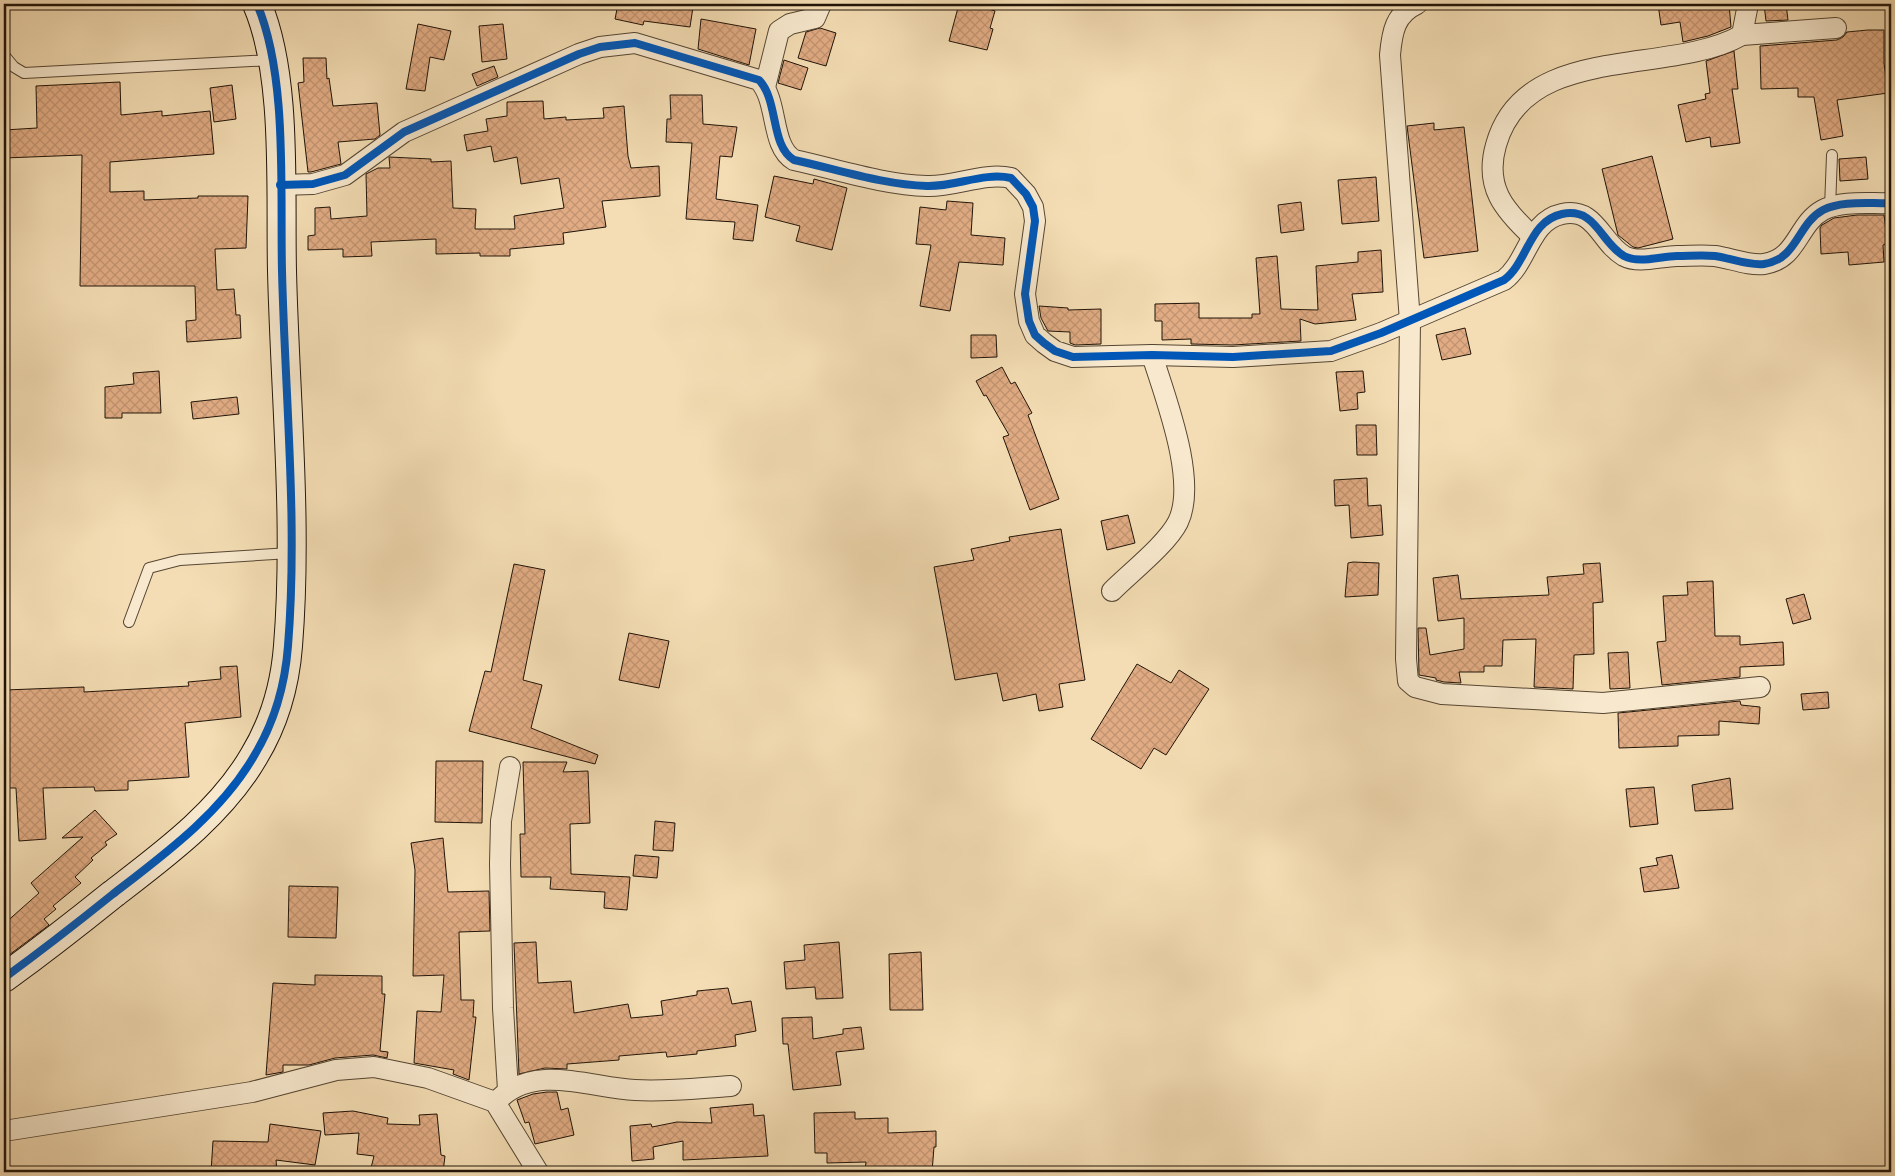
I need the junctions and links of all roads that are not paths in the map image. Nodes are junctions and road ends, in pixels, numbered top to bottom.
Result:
1 (257, 4) edge
2 (821, 4) edge
3 (1417, 4) edge
4 (1748, 4) edge
5 (1836, 28) dead end
6 (1742, 36) junction
7 (4, 55) edge
8 (273, 60) junction
9 (765, 87) junction
10 (1832, 156) dead end
11 (280, 185) junction
12 (1891, 203) edge
13 (1830, 208) junction
14 (1533, 237) junction
15 (1410, 321) junction
16 (1152, 355) junction
17 (292, 553) junction
18 (1112, 591) dead end
19 (129, 622) dead end
20 (1760, 686) dead end
21 (510, 767) dead end
22 (4, 978) edge
23 (731, 1086) dead end
24 (502, 1096) junction
25 (4, 1131) edge
26 (538, 1172) edge

1 - 8 street
2 - 9 street
3 - 15 street
4 - 6 street
5 - 6 street
6 - 14 street
7 - 8 lane
8 - 11 street
9 - 11 street
9 - 16 street
10 - 13 lane
11 - 17 street
12 - 13 street
13 - 14 street
14 - 15 street
15 - 16 street
15 - 20 street
16 - 18 street
17 - 19 lane
17 - 22 street
21 - 24 street
23 - 24 street
24 - 25 street
24 - 26 street

